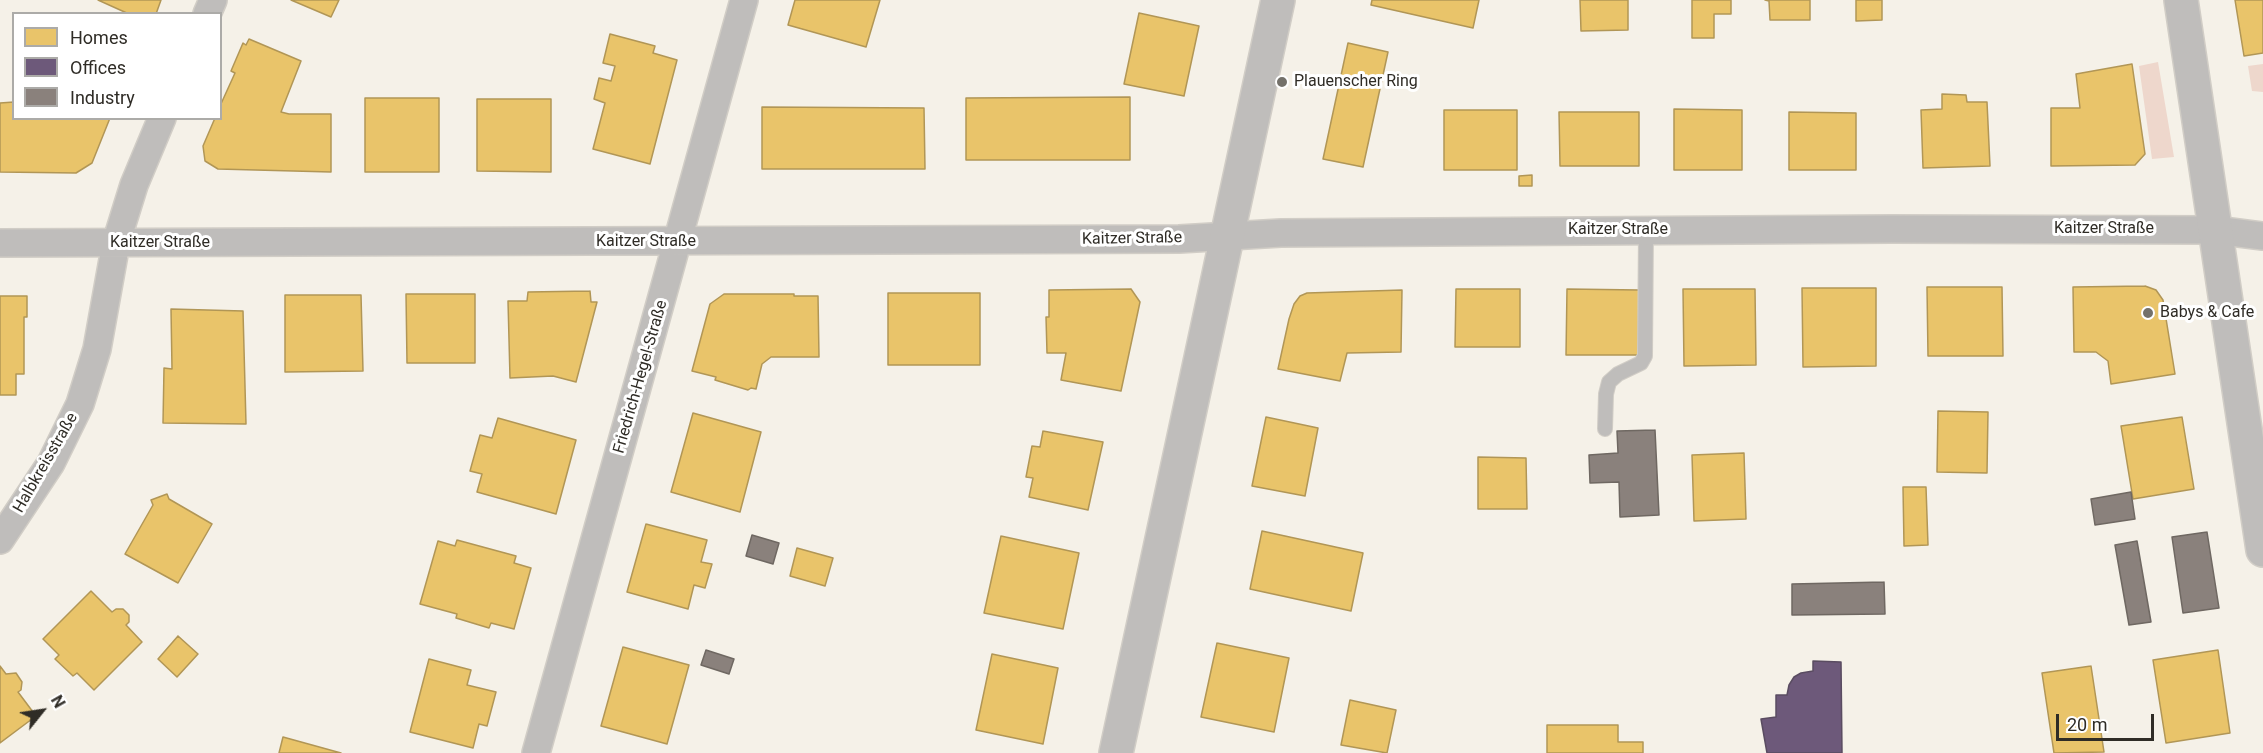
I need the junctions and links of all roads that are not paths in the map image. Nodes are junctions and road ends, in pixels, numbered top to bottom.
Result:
1 (744, 0) edge
2 (1278, 0) edge
3 (2181, 0) edge
4 (161, 120) edge
5 (1646, 230) junction
6 (2215, 230) junction
7 (1228, 236) junction
8 (2263, 236) edge
9 (678, 242) junction
10 (0, 243) edge
11 (116, 243) junction
12 (1605, 429) dead end
13 (0, 540) edge
14 (2263, 550) edge
15 (536, 753) edge
16 (1116, 753) edge

1 - 9 street, Friedrich-Hegel-Straße
2 - 7 street
3 - 6 street
4 - 11 street, Halbkreisstraße
5 - 6 street, Kaitzer Straße
5 - 7 street, Kaitzer Straße
5 - 12 lane
6 - 8 street, Kaitzer Straße
6 - 14 street
7 - 9 street, Kaitzer Straße
7 - 16 street
9 - 11 street, Kaitzer Straße
9 - 15 street, Friedrich-Hegel-Straße
10 - 11 street, Kaitzer Straße
11 - 13 street, Halbkreisstraße

